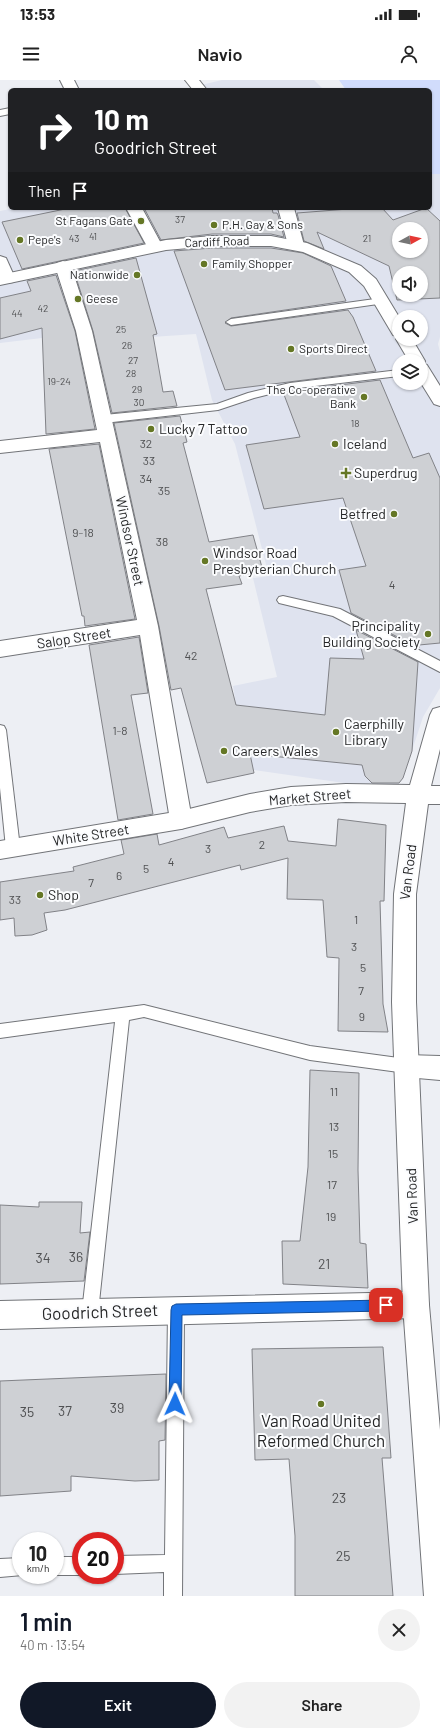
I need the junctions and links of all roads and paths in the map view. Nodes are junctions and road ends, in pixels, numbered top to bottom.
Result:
1 (192, 80) edge
2 (198, 88) edge
3 (135, 210) edge
4 (287, 210) edge
5 (296, 245) junction
6 (155, 247) junction
7 (0, 261) edge
8 (63, 266) junction
9 (3, 279) edge
10 (382, 301) junction
11 (392, 319) edge
12 (231, 322) dead end
13 (392, 373) edge
14 (428, 380) edge
15 (440, 400) edge
16 (106, 427) junction
17 (0, 447) edge
18 (283, 600) dead end
19 (148, 626) junction
20 (0, 649) edge
21 (440, 667) edge
22 (440, 715) edge
23 (0, 730) edge
24 (429, 795) edge
25 (181, 820) junction
26 (7, 849) edge
27 (123, 1014) junction
28 (0, 1031) edge
29 (406, 1066) junction
30 (440, 1068) edge
31 (416, 1305) junction
32 (176, 1310) junction
33 (90, 1312) junction
34 (0, 1315) edge
35 (173, 1563) junction
36 (124, 1565) edge
37 (12, 1567) edge
38 (0, 1568) edge
39 (173, 1596) edge
40 (439, 1596) edge

1 - 2 street
3 - 6 street
4 - 5 street
5 - 6 street, Cardiff Road
5 - 10 street, Cardiff Road
6 - 8 street, Cardiff Road
7 - 9 street
8 - 9 street, Cardiff Road
8 - 16 street, Windsor Street
10 - 11 street, Cardiff Road
10 - 12 lane
13 - 16 lane
14 - 15 street
16 - 17 street
16 - 19 street, Windsor Street
18 - 21 lane
19 - 20 street, Salop Street
19 - 25 street, Windsor Street
22 - 24 street, Van Road
23 - 26 lane
24 - 25 street, Market Street
24 - 29 street, Van Road
25 - 26 street, White Street
27 - 28 lane
27 - 29 lane
27 - 33 lane
29 - 30 street
29 - 31 street, Van Road
31 - 32 street, Goodrich Street
31 - 40 street, Van Road
32 - 33 street, Goodrich Street
32 - 35 lane
33 - 34 street, Goodrich Street
35 - 36 lane
35 - 39 lane
37 - 38 lane

